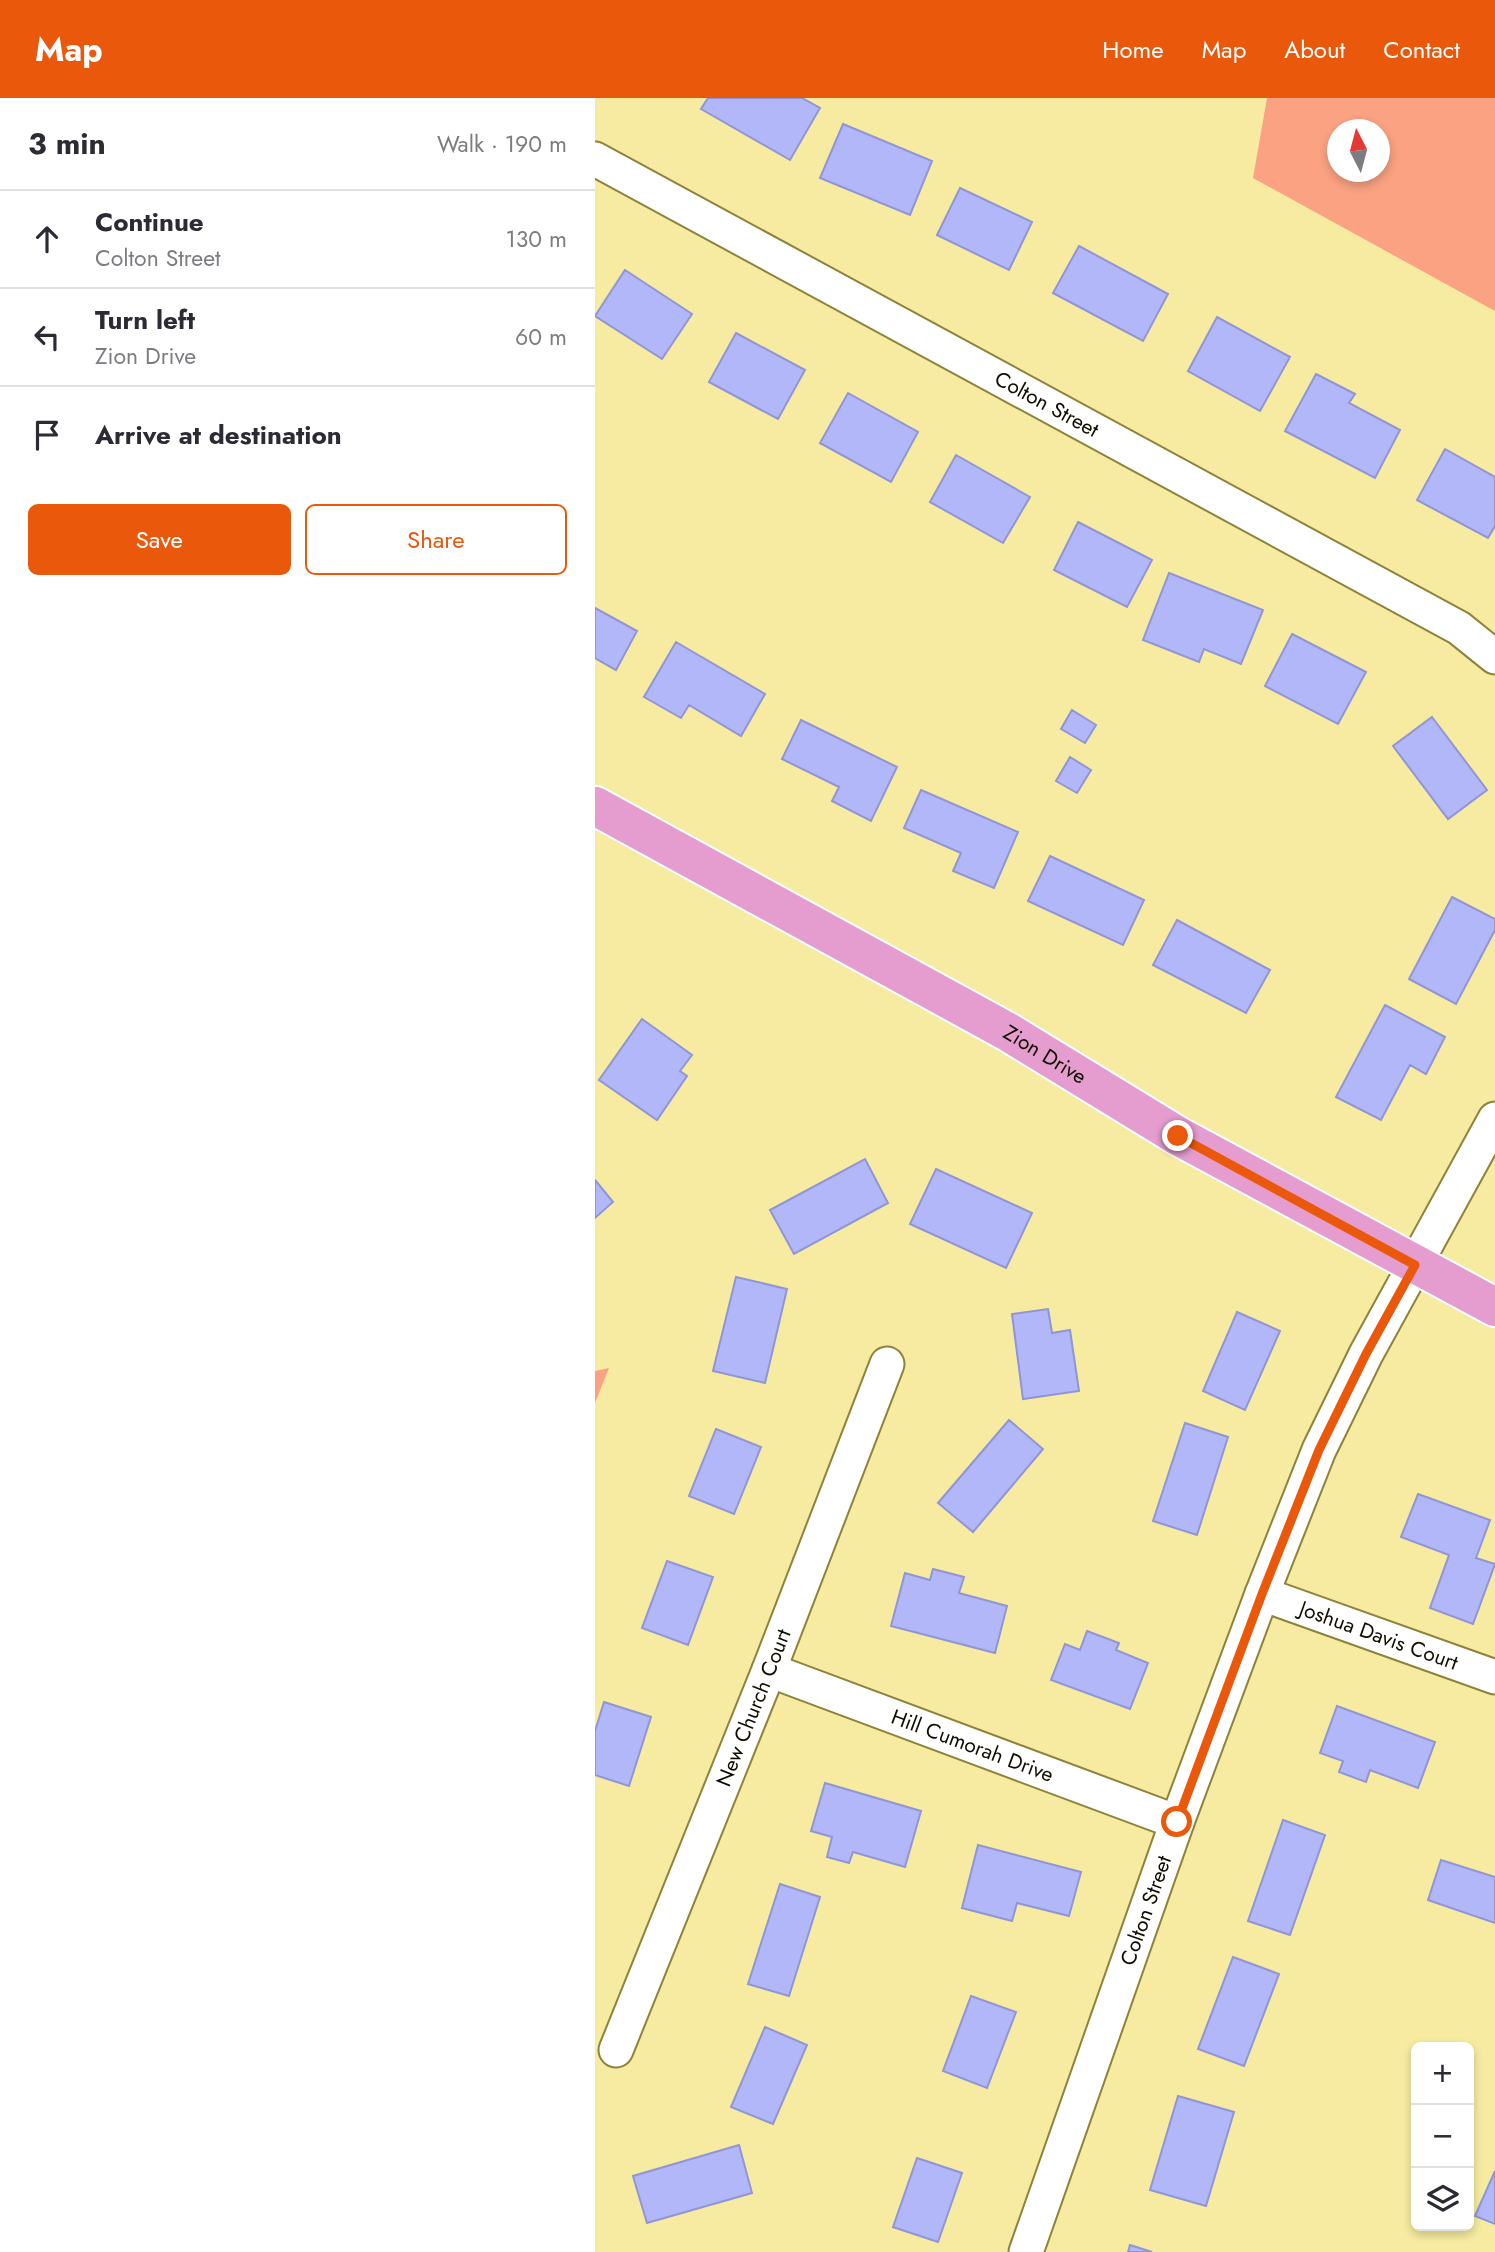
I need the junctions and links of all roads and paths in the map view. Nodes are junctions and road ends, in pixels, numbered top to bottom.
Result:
1 (595, 159) edge
2 (1495, 657) edge
3 (595, 806) edge
4 (1495, 1119) edge
5 (1415, 1265) junction
6 (1495, 1307) edge
7 (887, 1364) dead end
8 (1262, 1594) junction
9 (769, 1670) junction
10 (1495, 1677) edge
11 (1177, 1822) junction
12 (616, 2050) dead end
13 (1026, 2252) edge

1 - 2 street, Colton Street
3 - 5 main road, Zion Drive
4 - 5 street, Colton Street
5 - 6 main road, Zion Drive
5 - 8 street, Colton Street
7 - 9 street, New Church Court
8 - 10 street, Joshua Davis Court
8 - 11 street, Colton Street
9 - 11 street, Hill Cumorah Drive
9 - 12 street, New Church Court
11 - 13 street, Colton Street

